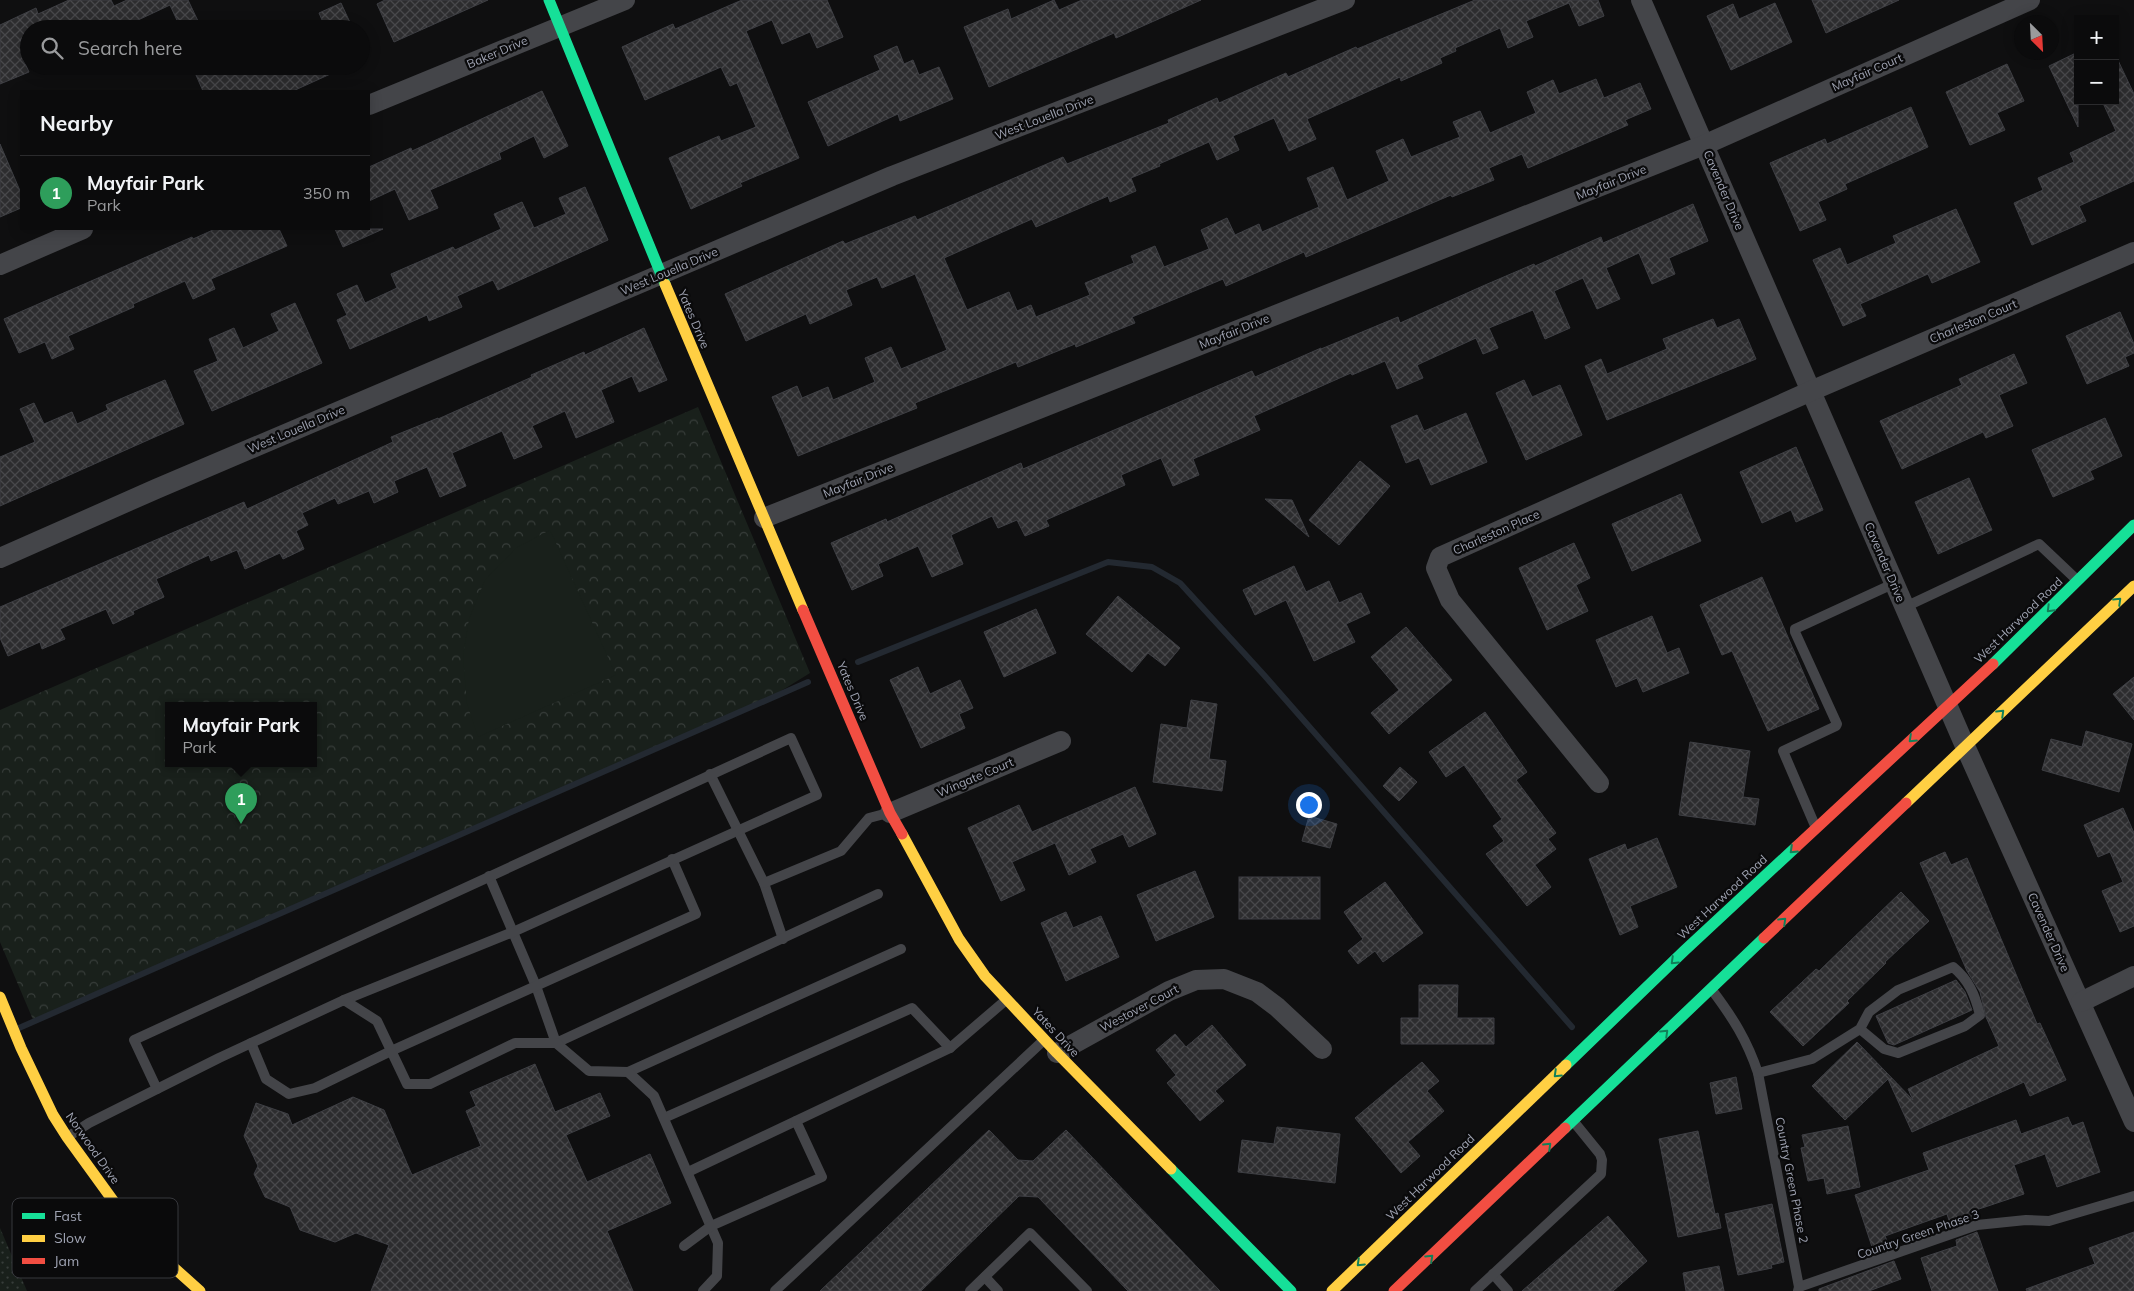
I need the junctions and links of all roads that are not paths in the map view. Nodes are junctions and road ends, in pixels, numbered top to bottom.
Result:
1 (549, 0) edge
2 (625, 0) edge
3 (1345, 0) edge
4 (1641, 0) edge
5 (2030, 0) edge
6 (560, 26) junction
7 (370, 106) edge
8 (1704, 144) junction
9 (81, 230) edge
10 (2134, 252) edge
11 (0, 265) edge
12 (660, 275) junction
13 (1811, 391) junction
14 (764, 518) junction
15 (2134, 525) edge
16 (0, 558) edge
17 (2078, 581) junction
18 (1894, 583) junction
19 (2134, 586) edge
20 (1905, 607) junction
21 (1948, 706) junction
22 (1061, 741) dead end
23 (1965, 746) junction
24 (710, 774) junction
25 (1599, 783) dead end
26 (890, 812) junction
27 (1816, 828) junction
28 (737, 830) junction
29 (672, 859) junction
30 (489, 876) junction
31 (764, 883) junction
32 (878, 894) dead end
33 (512, 932) junction
34 (783, 939) junction
35 (901, 949) dead end
36 (2134, 976) edge
37 (536, 986) junction
38 (1712, 989) junction
39 (0, 997) edge
40 (1007, 999) junction
41 (344, 1000) junction
42 (2081, 1002) junction
43 (1860, 1030) junction
44 (251, 1043) junction
45 (556, 1043) junction
46 (1051, 1046) junction
47 (950, 1048) junction
48 (1322, 1049) dead end
49 (391, 1051) junction
50 (628, 1072) junction
51 (1758, 1073) junction
52 (156, 1089) junction
53 (664, 1118) junction
54 (796, 1121) junction
55 (1573, 1122) junction
56 (2134, 1122) edge
57 (67, 1137) junction
58 (688, 1172) junction
59 (2134, 1196) edge
60 (111, 1198) edge
61 (711, 1226) junction
62 (684, 1246) dead end
63 (178, 1271) edge
64 (1493, 1274) junction
65 (985, 1277) junction
66 (1799, 1289) edge
67 (200, 1291) edge
68 (703, 1291) edge
69 (775, 1291) edge
70 (970, 1291) edge
71 (998, 1291) edge
72 (1087, 1291) edge
73 (1291, 1291) edge
74 (1332, 1291) edge
75 (1394, 1291) edge
76 (1475, 1291) edge
77 (1508, 1291) edge

1 - 6 main road, Yates Drive
2 - 6 street, Baker Drive
3 - 12 street, West Louella Drive
4 - 8 street, Cavender Drive
5 - 8 street, Mayfair Court
6 - 7 street, Baker Drive
6 - 12 main road, Yates Drive
8 - 13 street, Cavender Drive
8 - 14 street, Mayfair Drive
9 - 11 street
10 - 13 street, Charleston Court
12 - 14 main road, Yates Drive
12 - 16 street, West Louella Drive
13 - 18 street, Cavender Drive
13 - 25 street, Charleston Place
14 - 26 main road, Yates Drive
15 - 17 main road, West Harwood Road
17 - 20 lane
17 -> 21 main road, West Harwood Road
18 - 20 street, Cavender Drive
18 - 27 lane
23 -> 19 main road
20 - 21 street, Cavender Drive
21 - 23 street, Cavender Drive
21 -> 27 main road, West Harwood Road
22 - 26 street, Wingate Court
38 -> 23 main road
23 - 42 street, Cavender Drive
24 - 28 lane
24 - 28 lane
24 - 30 lane
26 - 31 lane
26 - 40 main road, Yates Drive
27 -> 74 main road, West Harwood Road
28 - 29 lane
28 - 31 lane
29 - 33 lane
29 - 37 lane
30 - 33 lane
30 - 52 lane
31 - 34 lane
32 - 34 lane
33 - 37 lane
33 - 41 lane
34 - 45 lane
35 - 50 lane
36 - 42 street
37 - 45 lane
37 - 49 lane
38 - 51 lane, Country Green Phase 2
55 -> 38 main road
39 - 57 main road, Norwood Drive
40 - 46 main road, Yates Drive
40 - 47 lane
41 - 44 lane
41 - 49 lane
42 - 56 street, Cavender Drive
43 - 43 lane
43 - 51 lane
44 - 49 lane
44 - 52 lane
45 - 49 lane
45 - 50 lane
46 - 48 street, Westover Court
46 - 69 lane
46 - 73 main road, Yates Drive
47 - 53 lane
47 - 54 lane
50 - 53 lane
51 - 66 lane, Country Green Phase 2
52 - 57 lane
53 - 58 lane
54 - 58 lane
54 - 61 lane
55 - 64 lane
75 -> 55 main road
57 - 60 main road, Norwood Drive
58 - 61 lane
59 - 66 lane, Country Green Phase 3
61 - 62 lane
61 - 68 lane
63 - 67 main road, Norwood Drive
64 - 76 lane
64 - 77 lane
65 - 70 lane
65 - 71 lane
65 - 72 lane

